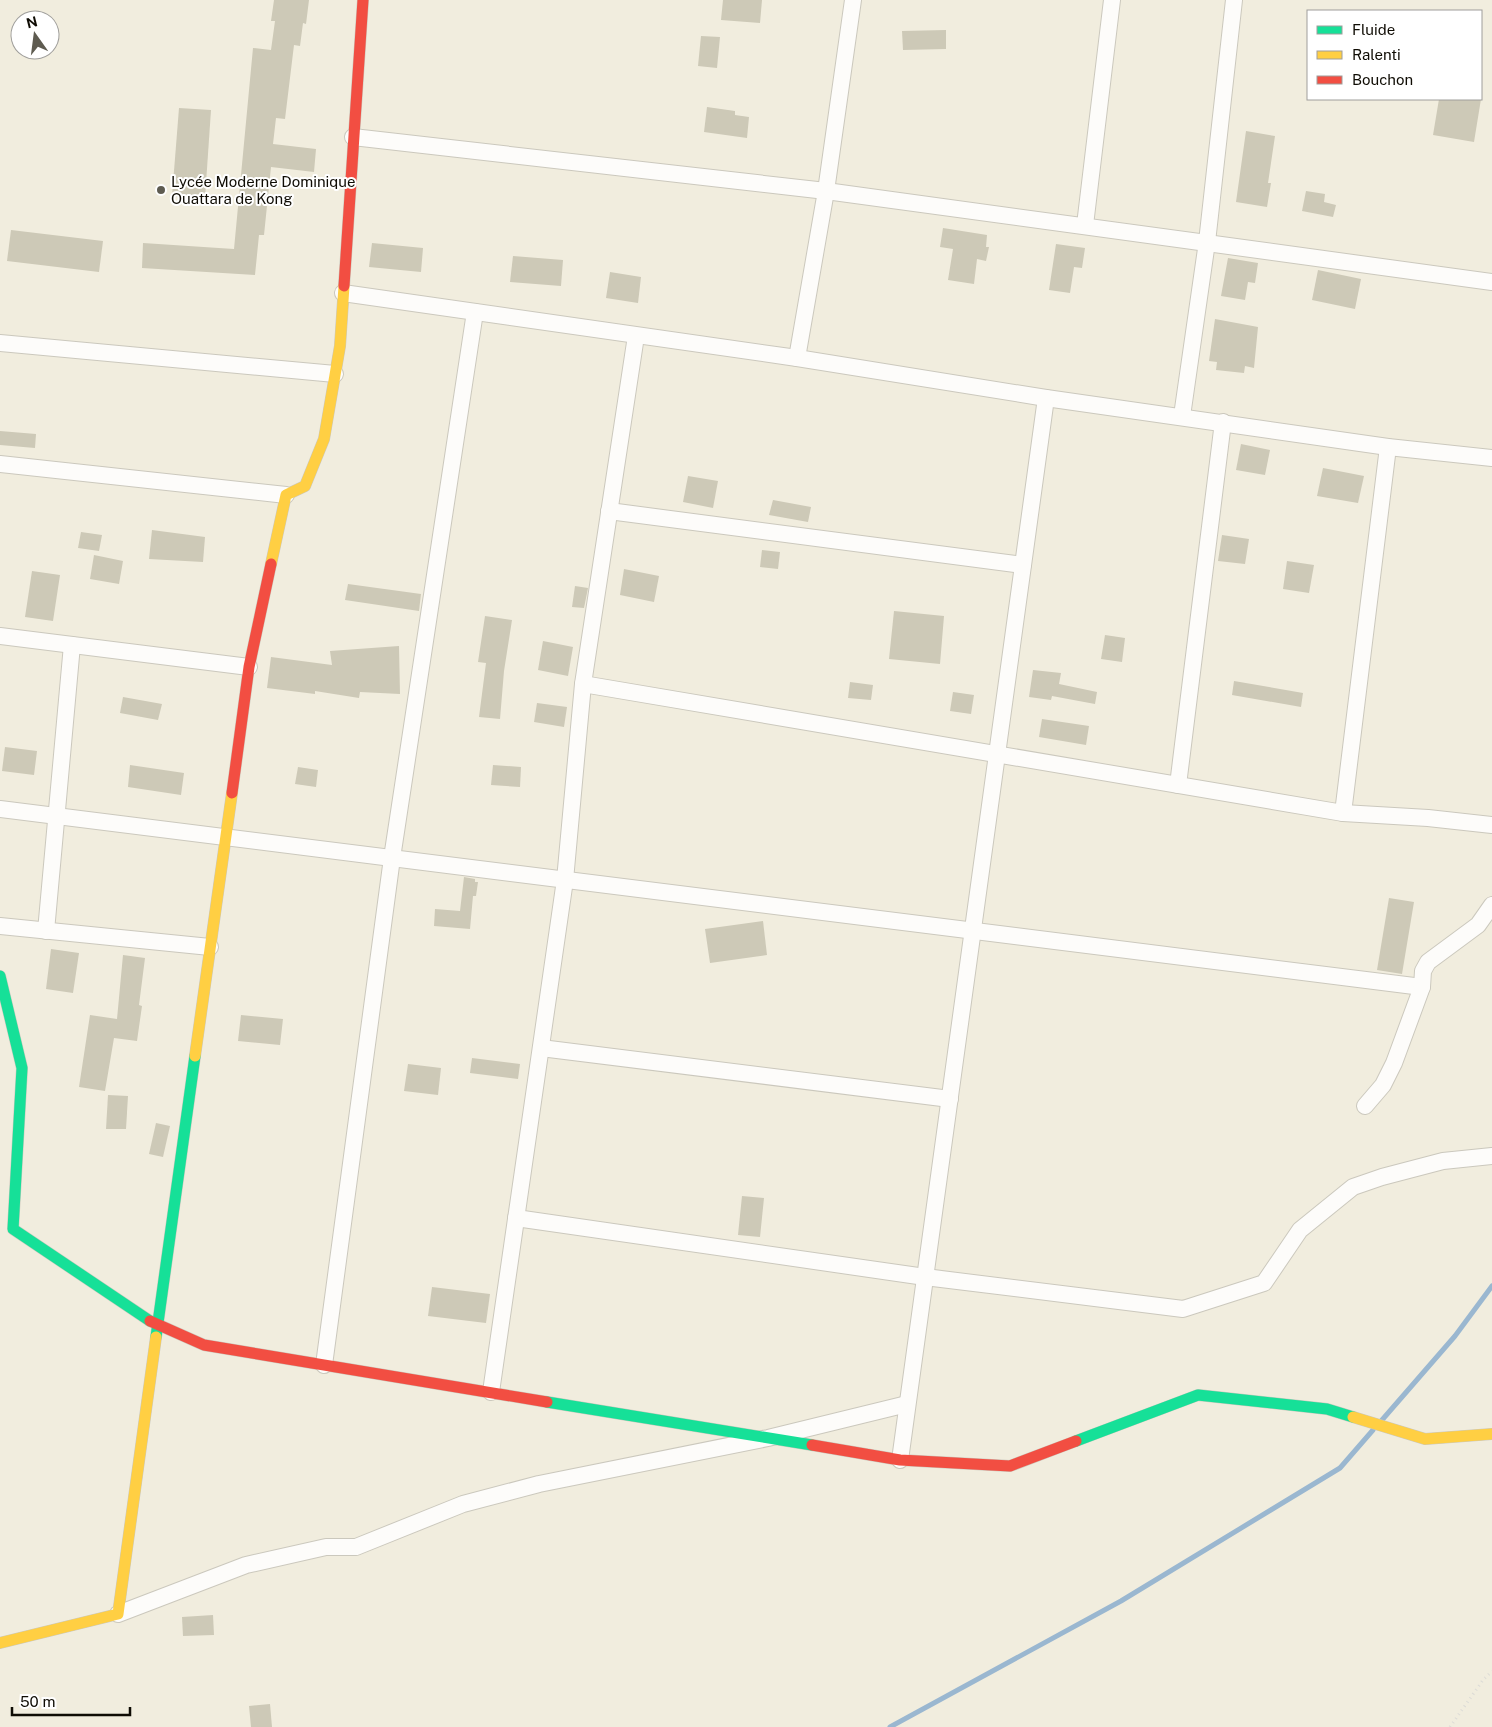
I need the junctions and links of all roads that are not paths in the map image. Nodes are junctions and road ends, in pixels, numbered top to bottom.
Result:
1 (363, 0) edge
2 (853, 0) edge
3 (1112, 0) edge
4 (1234, 0) edge
5 (353, 137) junction
6 (826, 191) junction
7 (1085, 225) junction
8 (1207, 242) junction
9 (1492, 282) edge
10 (342, 293) junction
11 (474, 312) junction
12 (636, 336) junction
13 (0, 343) edge
14 (797, 358) junction
15 (335, 374) junction
16 (1046, 398) junction
17 (1182, 416) junction
18 (1223, 422) junction
19 (1388, 447) junction
20 (1492, 458) edge
21 (0, 464) edge
22 (286, 495) junction
23 (609, 511) junction
24 (1023, 565) junction
25 (0, 636) edge
26 (72, 644) junction
27 (250, 667) junction
28 (582, 684) junction
29 (998, 754) junction
30 (1178, 785) junction
31 (0, 809) edge
32 (1343, 813) junction
33 (57, 816) junction
34 (1492, 825) edge
35 (225, 837) junction
36 (392, 858) junction
37 (565, 880) junction
38 (1492, 905) edge
39 (0, 926) edge
40 (46, 930) junction
41 (973, 931) junction
42 (210, 947) junction
43 (0, 976) edge
44 (1422, 987) junction
45 (541, 1048) junction
46 (950, 1099) junction
47 (1364, 1106) dead end
48 (1492, 1156) edge
49 (516, 1218) junction
50 (925, 1277) junction
51 (158, 1326) junction
52 (324, 1365) junction
53 (491, 1392) junction
54 (907, 1404) junction
55 (1492, 1434) edge
56 (768, 1438) junction
57 (900, 1460) junction
58 (118, 1614) junction
59 (0, 1643) edge

1 - 5 street
2 - 6 street
3 - 7 street
4 - 8 street
5 - 6 street
5 - 10 street
6 - 7 street
6 - 14 street
7 - 8 street
8 - 9 street
8 - 17 street
10 - 11 street
10 - 15 street
11 - 12 street
11 - 36 street
12 - 14 street
12 - 23 street
13 - 15 street
14 - 16 street
15 - 22 street
16 - 17 street
16 - 24 street
17 - 18 street
18 - 19 street
18 - 30 street
19 - 20 street
19 - 32 street
21 - 22 street
22 - 27 street
23 - 24 street
23 - 28 street
24 - 29 street
25 - 26 street
26 - 27 street
26 - 33 street
27 - 35 street
28 - 29 street
28 - 37 street
29 - 30 street
29 - 41 street
30 - 32 street
31 - 33 street
32 - 34 street
33 - 35 street
33 - 40 street
35 - 36 street
35 - 42 street
36 - 37 street
36 - 52 street
37 - 41 street
37 - 45 street
38 - 44 street
39 - 40 street
40 - 42 street
41 - 44 street
41 - 46 street
42 - 51 street
43 - 51 street
44 - 47 street
45 - 46 street
45 - 49 street
46 - 50 street
48 - 50 street
49 - 50 street
49 - 53 street
50 - 54 street
51 - 52 street
51 - 58 street
52 - 53 street
53 - 56 street
54 - 56 street
54 - 57 street
55 - 57 street
56 - 57 street
56 - 58 street
58 - 59 street

